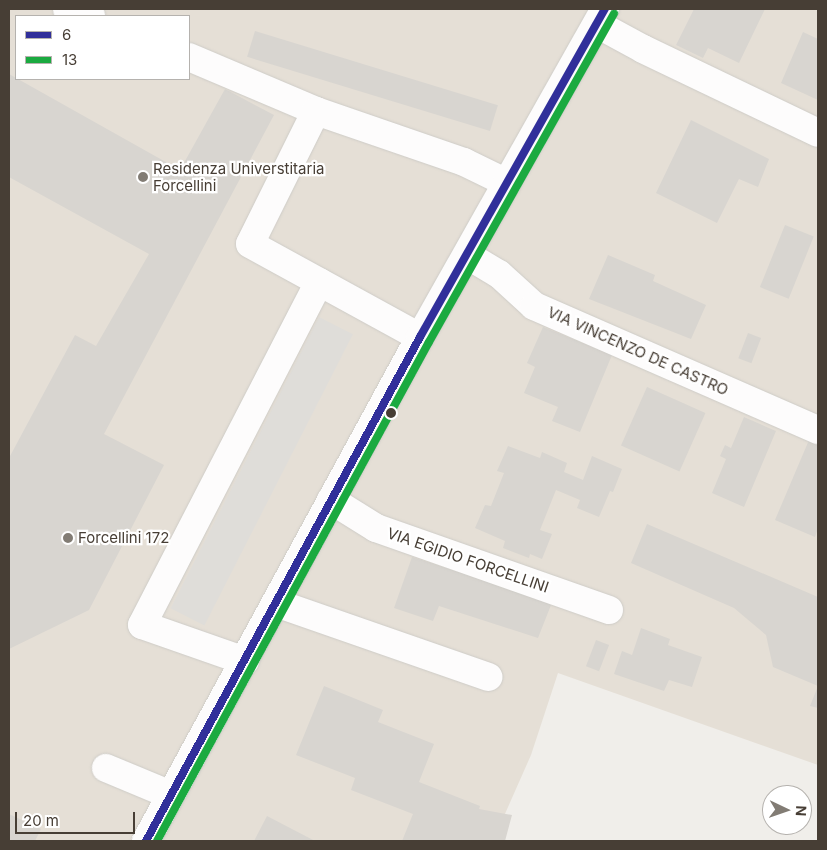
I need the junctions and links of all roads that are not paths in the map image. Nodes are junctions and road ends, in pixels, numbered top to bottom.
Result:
1 (67, 9) edge
2 (88, 15) edge
3 (601, 16) edge
4 (190, 57) edge
5 (316, 111) junction
6 (818, 133) edge
7 (507, 183) junction
8 (467, 255) junction
9 (319, 282) junction
10 (420, 337) junction
11 (818, 430) edge
12 (331, 500) junction
13 (276, 603) junction
14 (609, 610) dead end
15 (245, 661) junction
16 (488, 677) dead end
17 (106, 768) dead end
18 (171, 795) junction
19 (146, 841) edge

1 - 2 street
3 - 6 street
3 - 7 street
4 - 5 street
5 - 7 street
5 - 9 street
7 - 8 street
8 - 10 street
8 - 11 street, VIA VINCENZO DE CASTRO
9 - 10 street
9 - 15 street
10 - 12 street
12 - 13 street
12 - 14 street, VIA EGIDIO FORCELLINI
13 - 15 street
13 - 16 street
15 - 18 street
17 - 18 street
18 - 19 street

